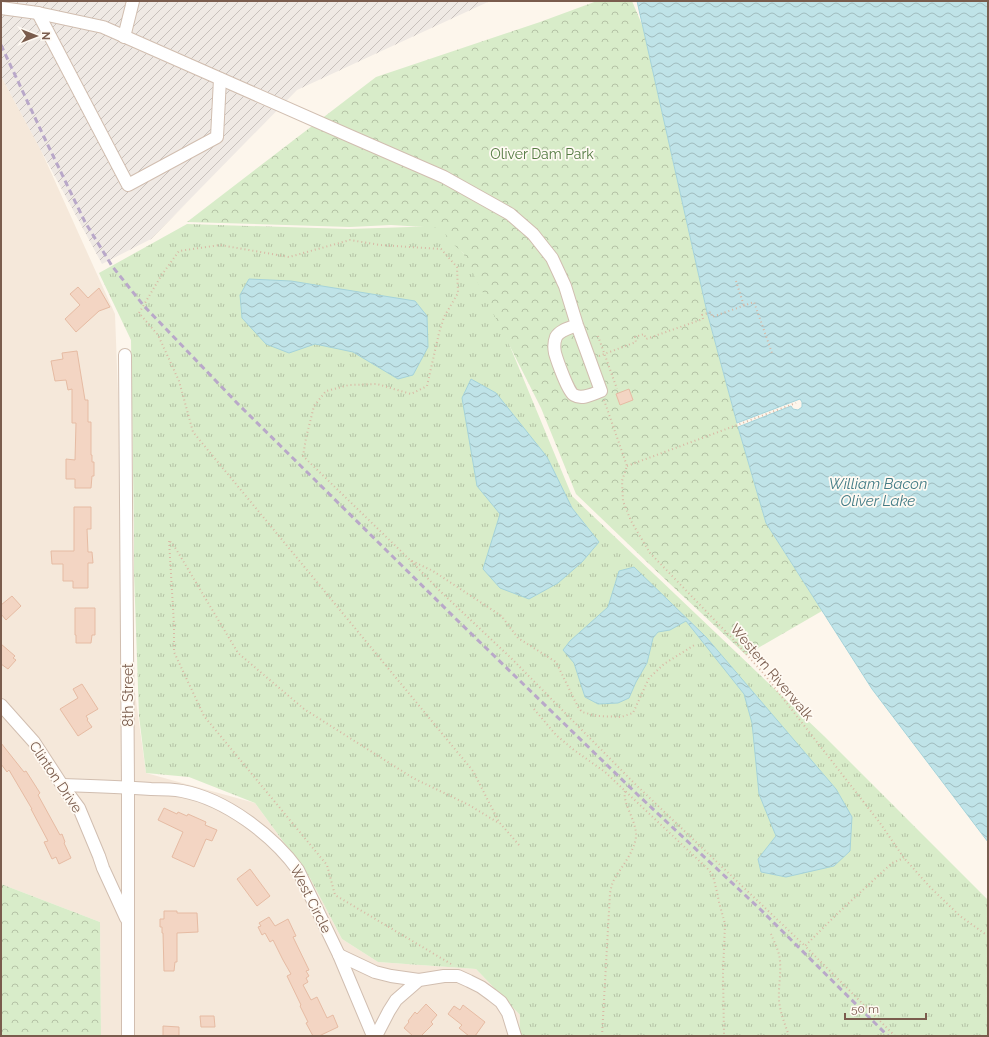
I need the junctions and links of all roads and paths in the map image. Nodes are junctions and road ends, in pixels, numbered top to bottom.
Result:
1 (132, 1) edge
2 (1, 8) edge
3 (38, 13) junction
4 (124, 37) junction
5 (220, 79) junction
6 (736, 281) dead end
7 (744, 306) junction
8 (577, 325) junction
9 (598, 336) dead end
10 (772, 353) dead end
11 (604, 354) junction
12 (125, 355) dead end
13 (589, 359) junction
14 (617, 389) dead end
15 (601, 391) junction
16 (796, 403) dead end
17 (627, 466) junction
18 (410, 560) junction
19 (696, 644) dead end
20 (1, 705) edge
21 (534, 709) dead end
22 (62, 785) junction
23 (128, 787) junction
24 (625, 791) junction
25 (498, 822) junction
26 (519, 845) dead end
27 (904, 858) junction
28 (128, 922) junction
29 (770, 934) dead end
30 (988, 936) edge
31 (805, 946) junction
32 (339, 955) junction
33 (451, 964) dead end
34 (419, 980) junction
35 (128, 1036) edge
36 (375, 1036) edge
37 (515, 1036) edge
38 (602, 1036) edge
39 (724, 1036) edge
40 (789, 1036) edge
41 (895, 1036) edge

1 - 4 street
2 - 3 street
3 - 4 street
3 - 5 street
4 - 5 street
5 - 8 street
6 - 7 path
7 - 10 path
7 - 11 path
8 - 13 street
8 - 15 street
9 - 11 path
11 - 13 path
11 - 14 path
12 - 23 street, 8th Street
13 - 15 street
15 - 17 path
16 - 17 path
17 - 27 path, Western Riverwalk
18 - 19 path
18 - 25 path
18 - 31 path
20 - 22 street, Clinton Drive
21 - 24 path
22 - 23 street, West Circle
22 - 28 street, Clinton Drive
23 - 28 street, 8th Street
23 - 32 street, West Circle
24 - 38 path
24 - 39 path
25 - 26 path
25 - 33 path
27 - 30 path, Western Riverwalk
27 - 31 path
28 - 35 street, 8th Street
29 - 40 path
31 - 41 path
32 - 34 street
32 - 36 street, West Circle
34 - 36 street
34 - 37 street

